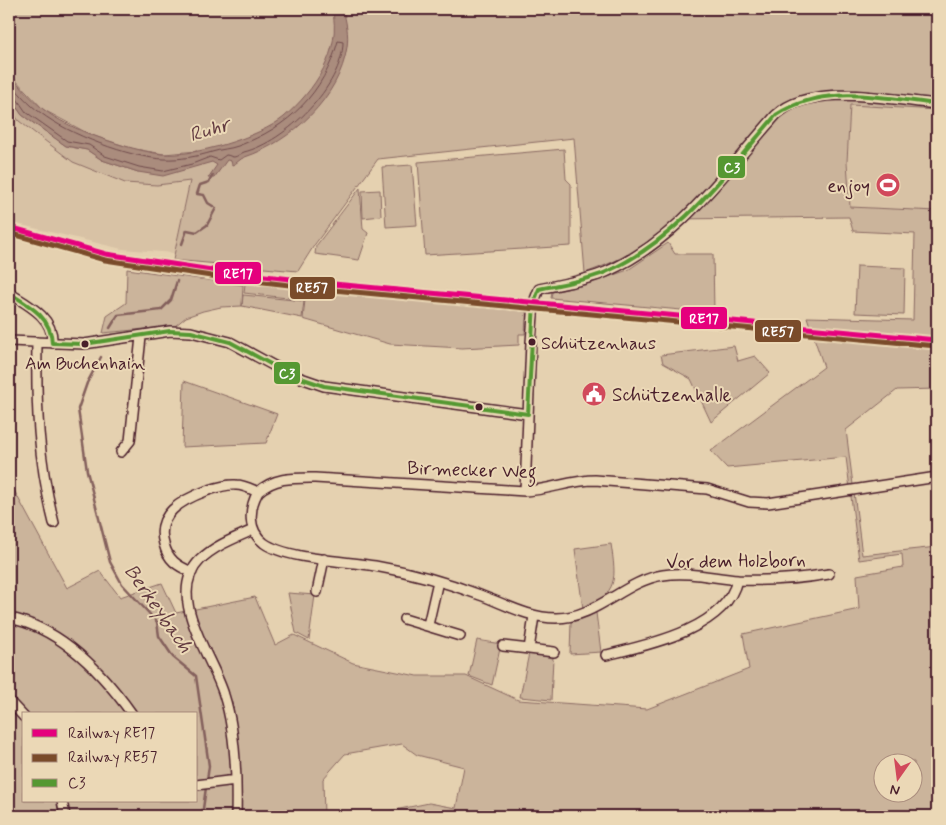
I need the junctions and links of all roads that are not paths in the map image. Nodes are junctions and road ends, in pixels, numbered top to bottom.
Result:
1 (937, 104) edge
2 (9, 293) edge
3 (141, 337) junction
4 (9, 341) edge
5 (37, 342) junction
6 (52, 343) junction
7 (528, 414) junction
8 (121, 452) dead end
9 (937, 477) edge
10 (526, 491) junction
11 (258, 492) junction
12 (54, 523) dead end
13 (253, 530) junction
14 (324, 559) junction
15 (192, 572) junction
16 (829, 574) dead end
17 (737, 580) junction
18 (438, 581) junction
19 (317, 592) dead end
20 (534, 616) junction
21 (9, 618) edge
22 (404, 619) dead end
23 (428, 625) junction
24 (460, 636) dead end
25 (503, 646) dead end
26 (529, 649) junction
27 (554, 652) dead end
28 (606, 655) dead end
29 (9, 701) edge
30 (130, 712) edge
31 (22, 714) edge
32 (236, 780) junction
33 (198, 785) edge
34 (62, 802) edge
35 (65, 816) edge
36 (236, 816) edge

1 - 7 street
2 - 6 street
3 - 6 street
3 - 7 street
3 - 8 street
4 - 5 street
5 - 6 street
5 - 12 street
7 - 10 street
9 - 10 street, Birmecker Weg
10 - 11 street, Birmecker Weg
11 - 13 street
11 - 15 street
13 - 14 street, Vor dem Holzborn
13 - 15 street
14 - 18 street, Vor dem Holzborn
14 - 19 street
15 - 32 street
16 - 17 street, Vor dem Holzborn
17 - 20 street, Vor dem Holzborn
17 - 28 street
18 - 20 street, Vor dem Holzborn
18 - 23 street
20 - 26 street
21 - 30 street
22 - 23 street
23 - 24 street
25 - 26 street
26 - 27 street
29 - 31 street
32 - 33 street
32 - 36 street
34 - 35 street

